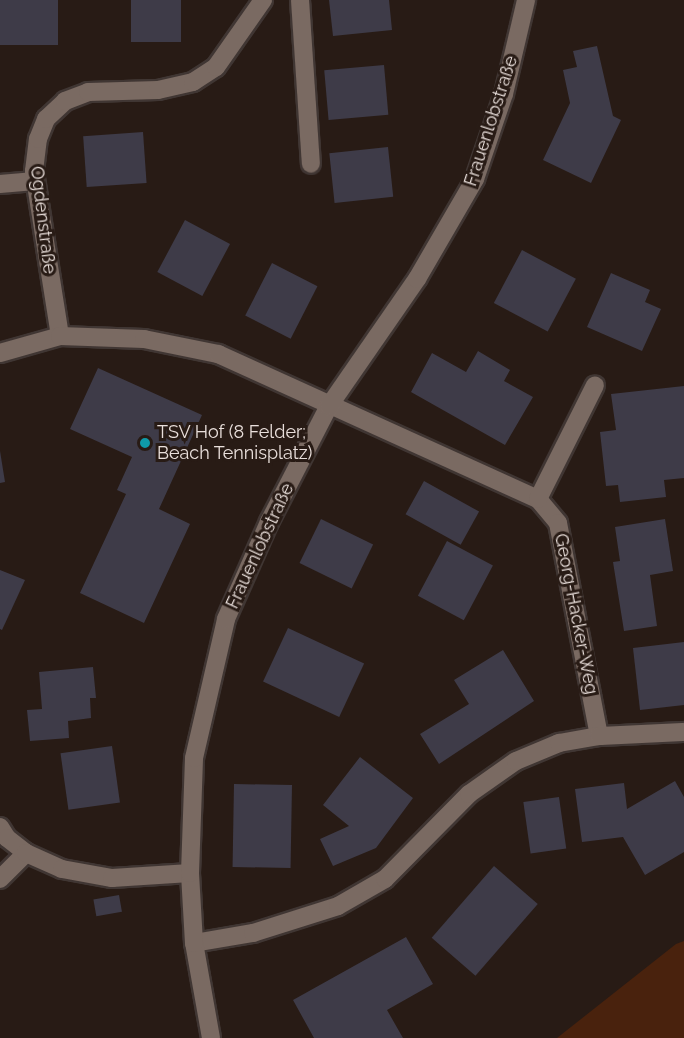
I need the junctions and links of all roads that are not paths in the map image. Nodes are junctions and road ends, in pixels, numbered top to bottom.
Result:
1 (263, 0) edge
2 (300, 0) edge
3 (526, 0) edge
4 (311, 164) dead end
5 (35, 181) junction
6 (0, 184) edge
7 (60, 336) junction
8 (0, 353) edge
9 (595, 386) dead end
10 (329, 406) junction
11 (538, 499) junction
12 (684, 732) edge
13 (599, 736) junction
14 (0, 827) edge
15 (26, 853) junction
16 (190, 873) junction
17 (0, 879) edge
18 (194, 943) junction
19 (211, 1038) edge

1 - 5 street, Ogdenstraße
2 - 4 street
3 - 10 street, Frauenlobstraße
5 - 6 street
5 - 7 street, Ogdenstraße
7 - 8 street
7 - 10 street
9 - 11 street
10 - 11 street, Georg-Hacker-Weg
10 - 16 street, Frauenlobstraße
11 - 13 street, Georg-Hacker-Weg
12 - 13 street
13 - 18 street
14 - 15 street
15 - 16 street
15 - 17 street
16 - 18 street, Frauenlobstraße
18 - 19 street, Frauenlobstraße

